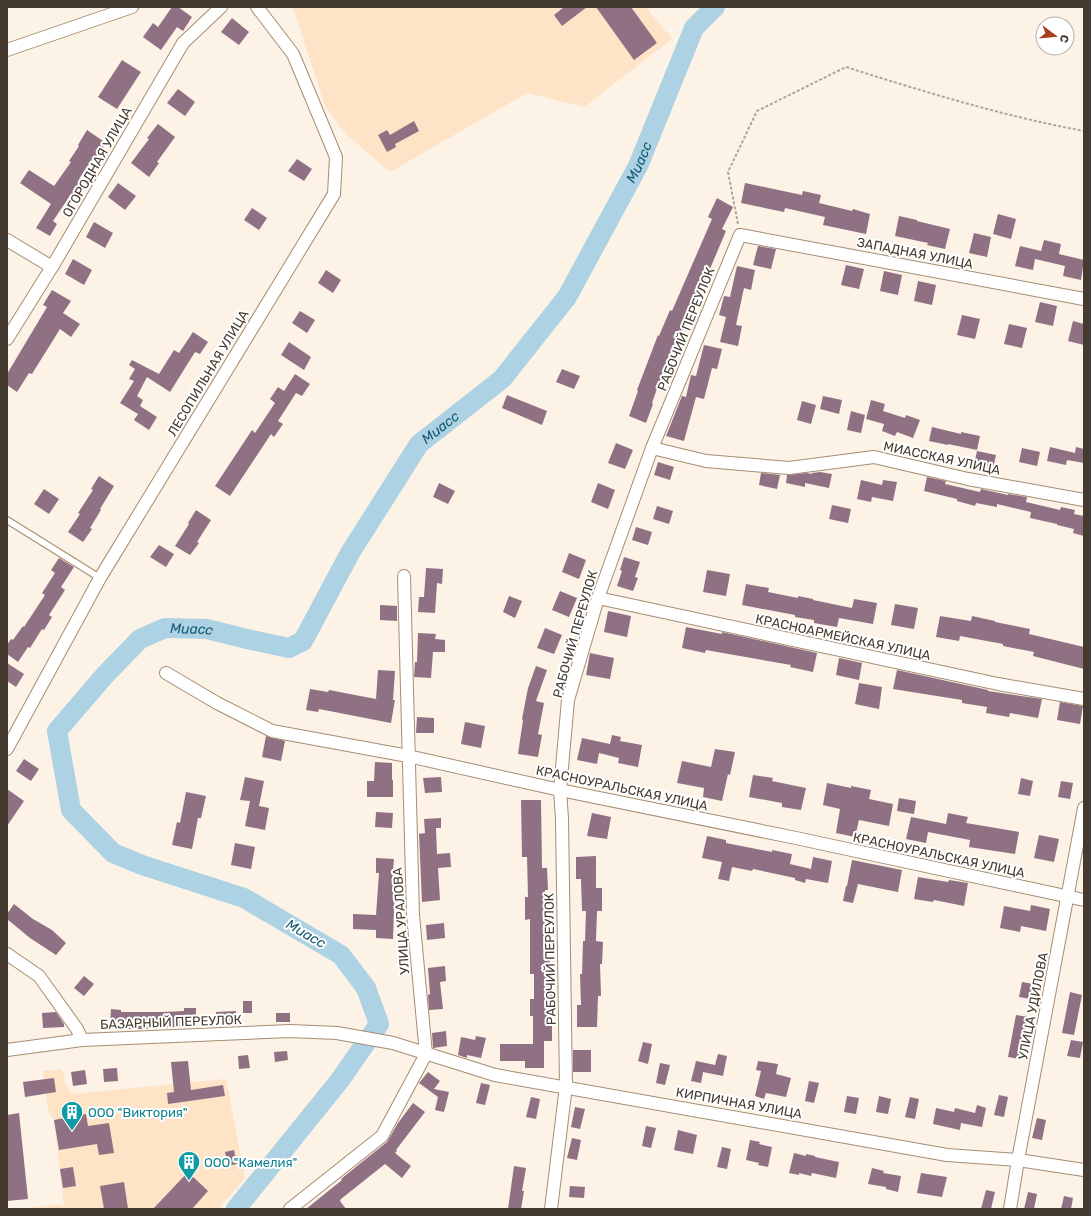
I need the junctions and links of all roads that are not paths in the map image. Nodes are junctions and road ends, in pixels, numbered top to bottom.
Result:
1 (132, 7) edge
2 (221, 7) edge
3 (257, 7) edge
4 (7, 50) edge
5 (740, 234) joint
6 (7, 240) edge
7 (52, 267) junction
8 (1084, 299) edge
9 (7, 339) edge
10 (652, 448) junction
11 (1084, 500) edge
12 (7, 520) edge
13 (404, 576) dead end
14 (100, 578) junction
15 (598, 598) junction
16 (166, 673) dead end
17 (1084, 699) edge
18 (7, 749) edge
19 (408, 756) junction
20 (560, 790) junction
21 (1084, 808) edge
22 (1068, 897) junction
23 (1084, 900) edge
24 (7, 954) edge
25 (82, 1040) junction
26 (393, 1043) joint
27 (7, 1050) edge
28 (426, 1054) junction
29 (566, 1086) junction
30 (1018, 1160) junction
31 (1084, 1170) edge
32 (290, 1209) edge
33 (551, 1209) edge
34 (1010, 1209) edge

1 - 4 street
2 - 7 street, ОГОРОДНАЯ УЛИЦА
3 - 14 street, ЛЕСОПИЛЬНАЯ УЛИЦА
5 - 8 street, ЗАПАДНАЯ УЛИЦА
5 - 10 street, РАБОЧИЙ ПЕРЕУЛОК
6 - 7 street
7 - 9 street, ОГОРОДНАЯ УЛИЦА
10 - 11 street, МИАССКАЯ УЛИЦА
10 - 15 street, РАБОЧИЙ ПЕРЕУЛОК
12 - 14 lane
13 - 19 street, УЛИЦА УРАЛОВА
14 - 18 street, ЛЕСОПИЛЬНАЯ УЛИЦА
15 - 17 street, КРАСНОАРМЕЙСКАЯ УЛИЦА
15 - 20 street, РАБОЧИЙ ПЕРЕУЛОК
16 - 19 street, КРАСНОУРАЛЬСКАЯ УЛИЦА
19 - 20 street, КРАСНОУРАЛЬСКАЯ УЛИЦА
19 - 28 street, УЛИЦА УРАЛОВА
20 - 22 street, КРАСНОУРАЛЬСКАЯ УЛИЦА
20 - 29 street, РАБОЧИЙ ПЕРЕУЛОК
21 - 22 street, УЛИЦА УДИЛОВА
22 - 23 street, КРАСНОУРАЛЬСКАЯ УЛИЦА
22 - 30 street, УЛИЦА УДИЛОВА
24 - 25 street
25 - 26 street, БАЗАРНЫЙ ПЕРЕУЛОК
25 - 27 street, БАЗАРНЫЙ ПЕРЕУЛОК
26 - 28 street, КИРПИЧНАЯ УЛИЦА
28 - 29 street, КИРПИЧНАЯ УЛИЦА
28 - 32 street
29 - 30 street, КИРПИЧНАЯ УЛИЦА
29 - 33 street, РАБОЧИЙ ПЕРЕУЛОК
30 - 31 street, КИРПИЧНАЯ УЛИЦА
30 - 34 street, УЛИЦА УДИЛОВА

